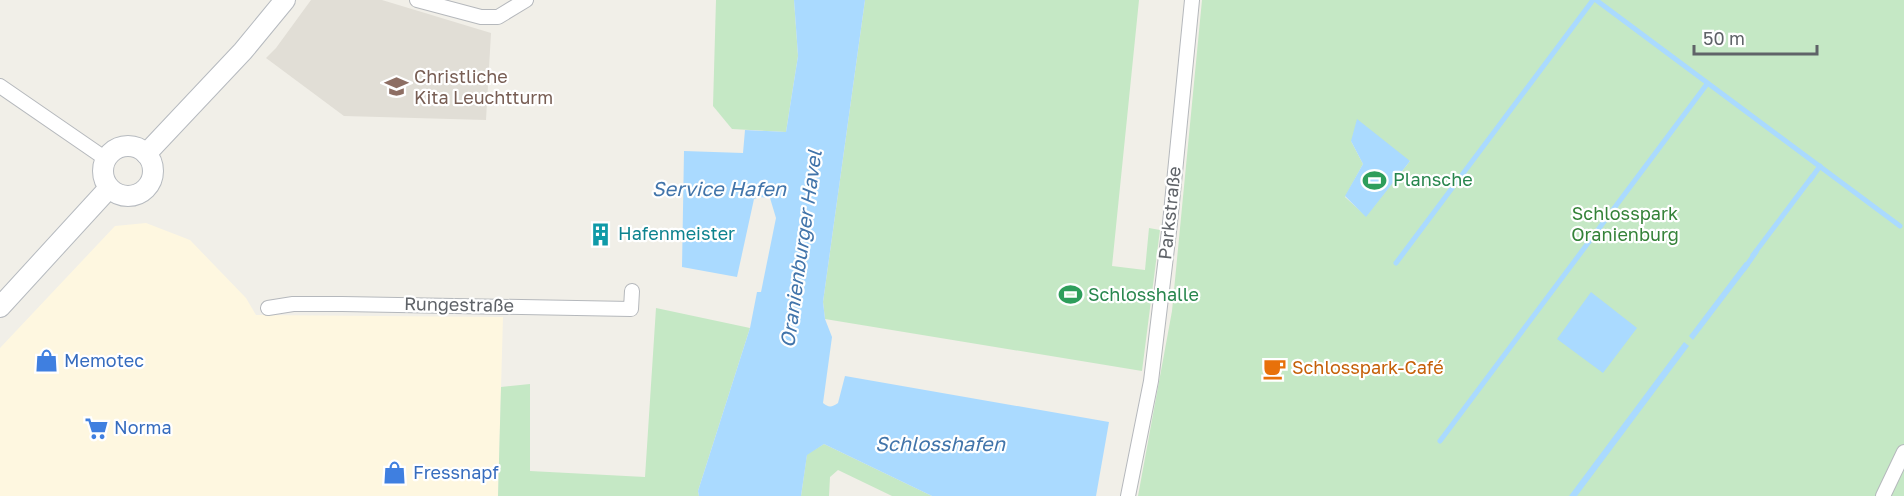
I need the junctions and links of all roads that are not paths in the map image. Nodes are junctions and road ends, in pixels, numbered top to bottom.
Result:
1 (285, 0) edge
2 (417, 0) edge
3 (526, 0) edge
4 (1192, 0) edge
5 (0, 86) edge
6 (146, 154) junction
7 (106, 159) junction
8 (109, 188) junction
9 (632, 291) dead end
10 (0, 307) edge
11 (268, 308) dead end
12 (1904, 452) edge
13 (1128, 496) edge
14 (1883, 496) edge

1 - 6 main road
2 - 3 street
4 - 13 street, Parkstraße
5 - 7 street
6 - 7 main road
6 - 8 main road
7 - 8 main road
8 - 10 main road
9 - 11 street, Rungestraße
12 - 14 street

